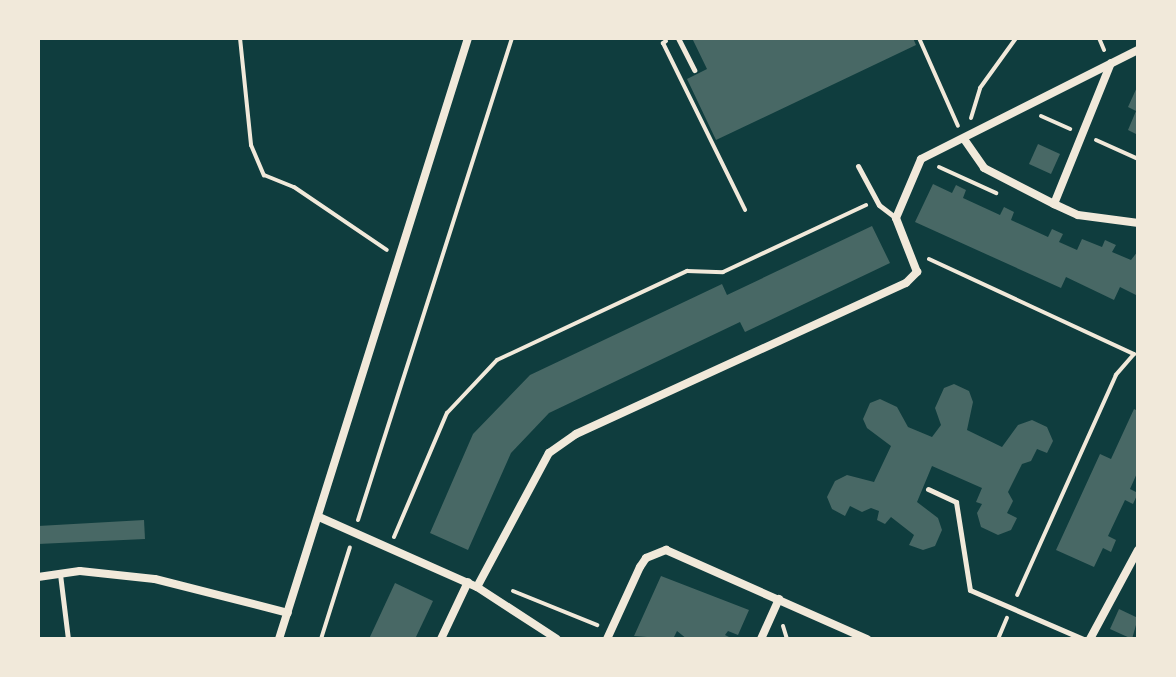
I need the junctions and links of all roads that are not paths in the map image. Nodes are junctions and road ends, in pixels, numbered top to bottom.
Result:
1 (468, 38) edge
2 (675, 38) edge
3 (1138, 50) edge
4 (1111, 63) junction
5 (694, 70) dead end
6 (964, 139) junction
7 (858, 166) dead end
8 (1054, 204) junction
9 (896, 218) junction
10 (1138, 223) edge
11 (928, 489) dead end
12 (319, 517) junction
13 (1138, 550) edge
14 (60, 573) junction
15 (38, 577) edge
16 (468, 582) junction
17 (477, 587) junction
18 (779, 599) junction
19 (288, 613) junction
20 (854, 636) edge
21 (68, 639) edge
22 (279, 639) edge
23 (441, 639) edge
24 (557, 639) edge
25 (607, 639) edge
26 (761, 639) edge
27 (867, 639) edge
28 (1083, 639) edge
29 (1090, 639) edge

1 - 12 street
2 - 5 lane
3 - 4 street
4 - 6 street
4 - 8 street
6 - 8 street
6 - 9 street
7 - 9 lane
8 - 10 street
9 - 17 street
11 - 28 lane
12 - 16 street
12 - 19 street
13 - 29 street
14 - 15 street
14 - 19 street
14 - 21 lane
16 - 17 street
16 - 23 street
17 - 24 street
18 - 20 street
18 - 25 street
18 - 26 street
19 - 22 street
20 - 27 street

